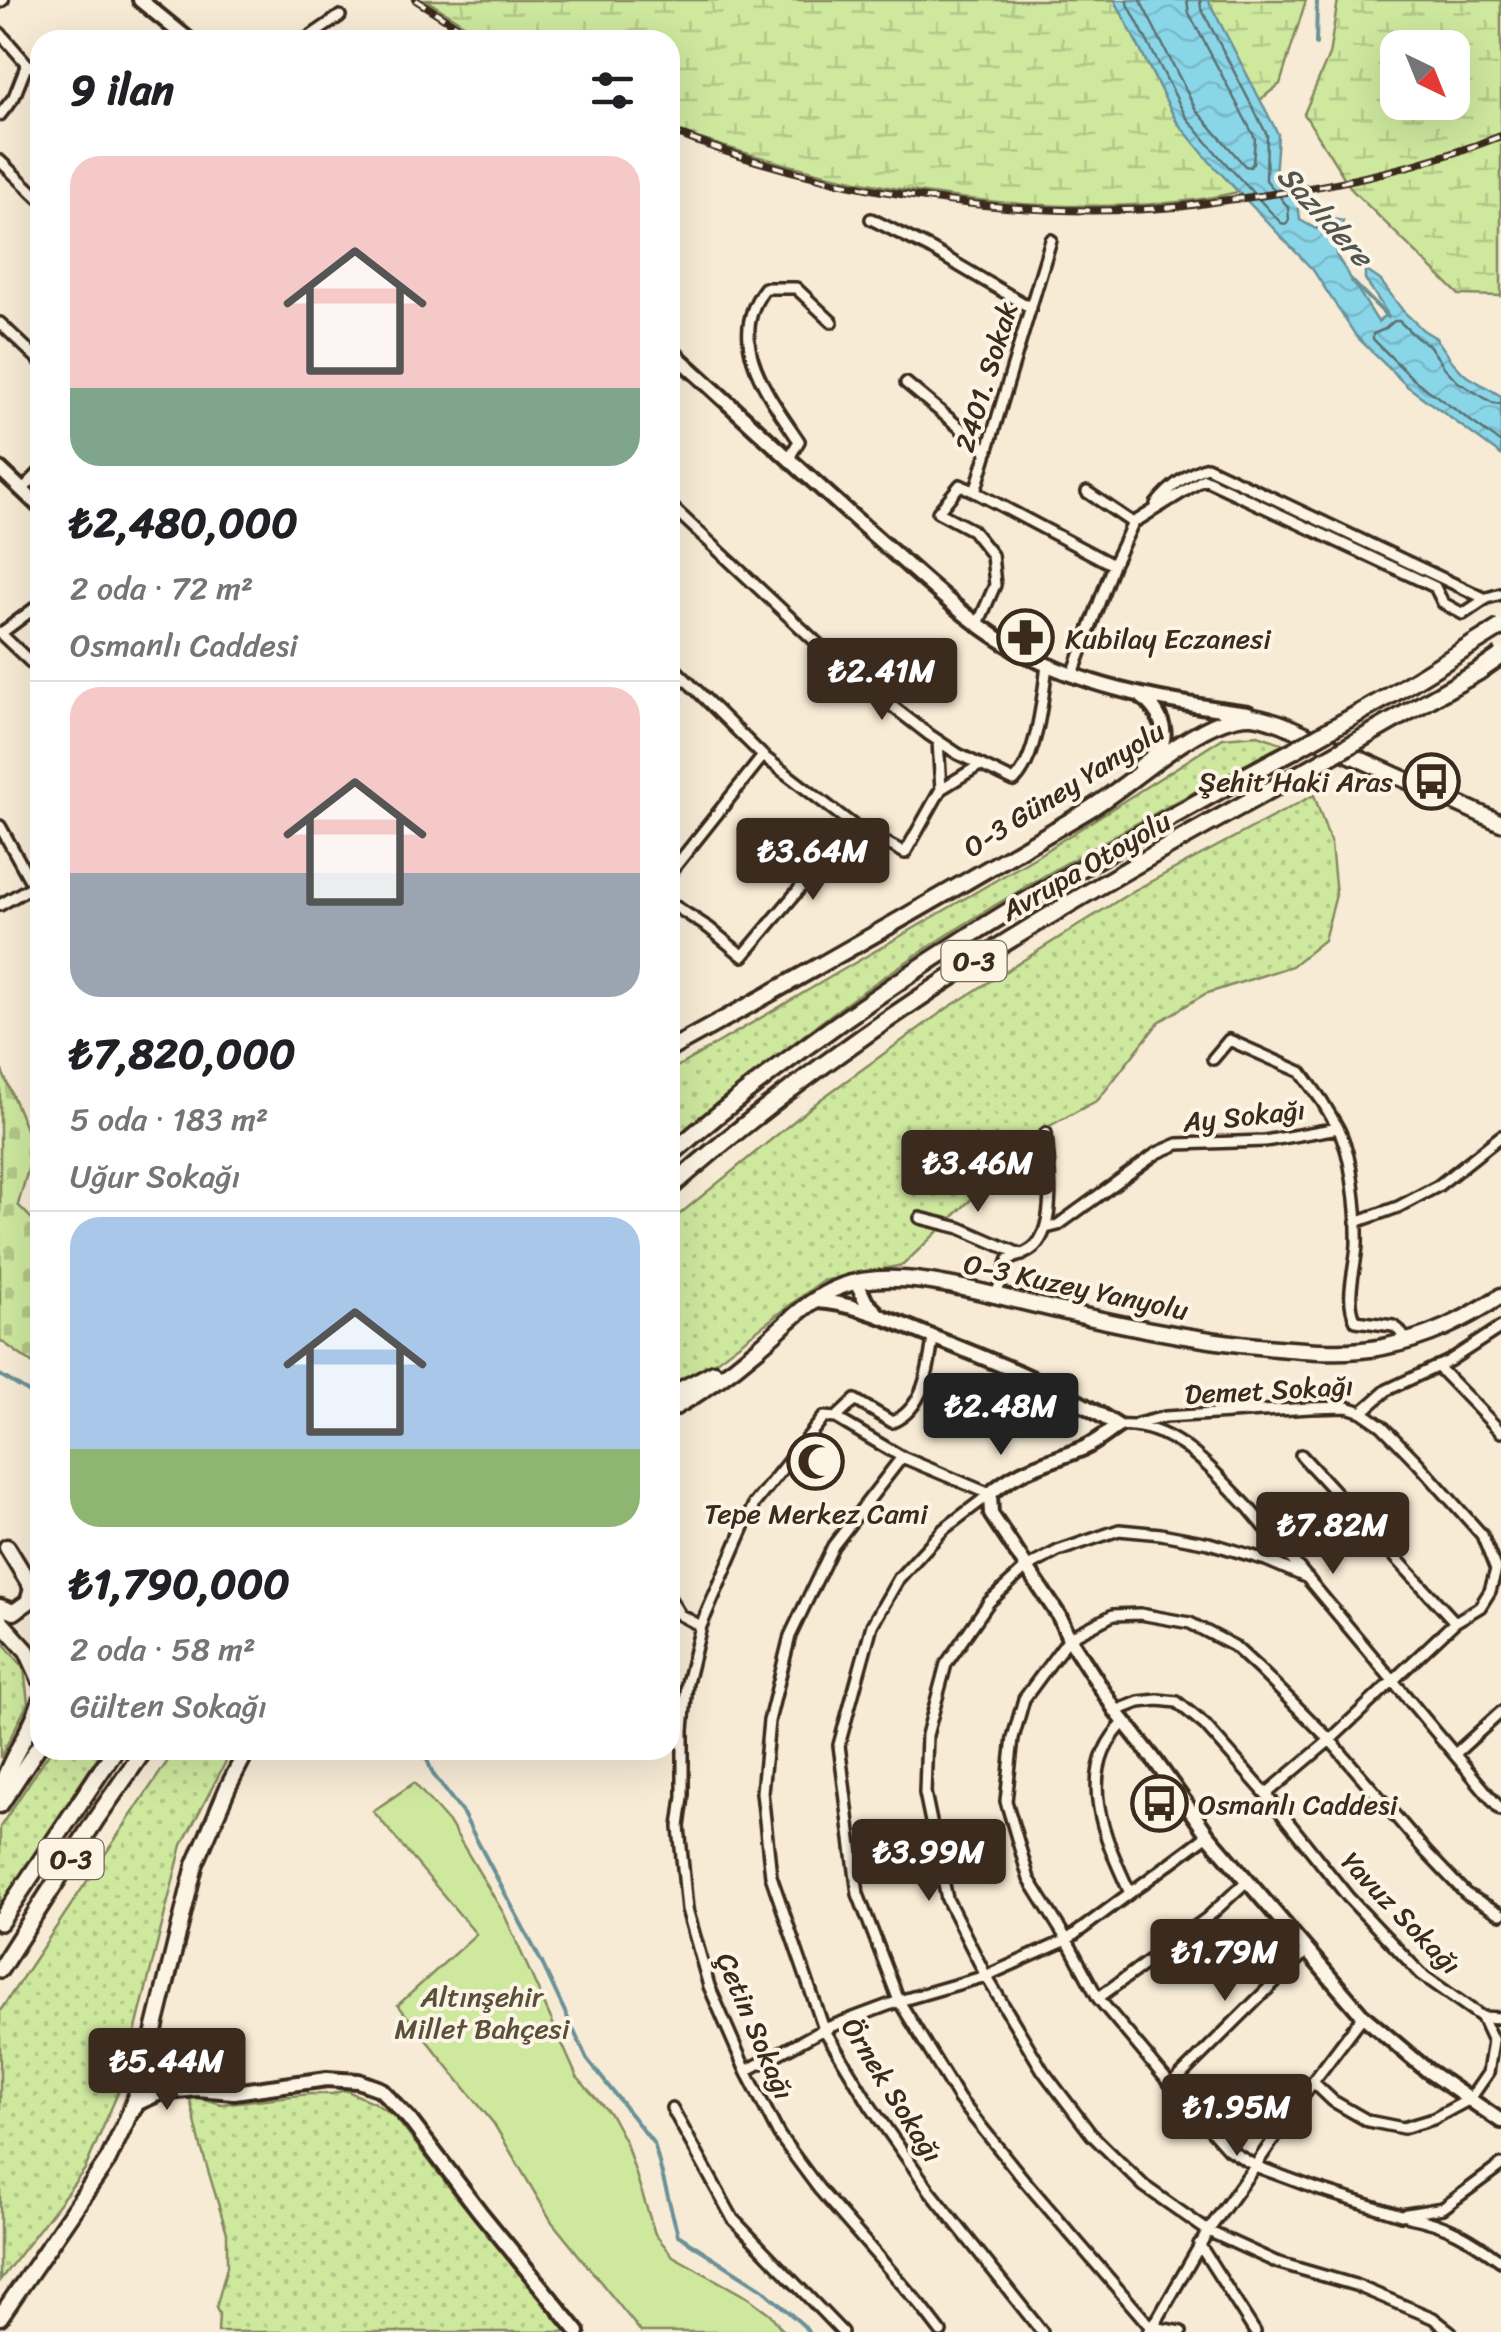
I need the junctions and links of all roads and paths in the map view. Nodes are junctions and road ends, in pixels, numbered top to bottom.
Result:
1 (140, 0) edge
2 (340, 16) dead end
3 (177, 30) edge
4 (320, 30) edge
5 (0, 32) edge
6 (26, 64) junction
7 (30, 66) edge
8 (0, 115) edge
9 (0, 161) edge
10 (30, 190) edge
11 (871, 220) dead end
12 (1051, 240) dead end
13 (1031, 308) junction
14 (0, 322) edge
15 (832, 322) dead end
16 (30, 350) edge
17 (680, 359) edge
18 (906, 382) dead end
19 (988, 451) junction
20 (789, 458) junction
21 (0, 470) edge
22 (30, 482) edge
23 (22, 490) junction
24 (975, 492) junction
25 (1087, 492) dead end
26 (30, 498) edge
27 (1152, 510) junction
28 (680, 514) edge
29 (1134, 523) junction
30 (1113, 565) junction
31 (1501, 594) edge
32 (1486, 599) junction
33 (30, 612) edge
34 (978, 624) junction
35 (1501, 627) edge
36 (0, 634) edge
37 (1501, 656) edge
38 (30, 662) edge
39 (1048, 665) junction
40 (680, 674) edge
41 (1073, 674) junction
42 (1141, 696) junction
43 (1250, 714) junction
44 (938, 741) junction
45 (763, 756) junction
46 (980, 764) junction
47 (941, 790) junction
48 (1096, 806) junction
49 (1501, 823) edge
50 (853, 825) junction
51 (0, 826) edge
52 (680, 860) edge
53 (30, 874) edge
54 (30, 887) edge
55 (0, 904) edge
56 (680, 909) edge
57 (680, 1044) edge
58 (1213, 1060) dead end
59 (1338, 1128) junction
60 (1046, 1133) dead end
61 (1501, 1136) edge
62 (680, 1147) edge
63 (680, 1180) edge
64 (920, 1218) dead end
65 (1356, 1222) junction
66 (1046, 1228) junction
67 (1022, 1254) junction
68 (857, 1283) junction
69 (996, 1295) junction
70 (1501, 1296) edge
71 (816, 1300) junction
72 (797, 1313) junction
73 (878, 1315) junction
74 (1501, 1328) edge
75 (933, 1338) junction
76 (1407, 1341) junction
77 (1437, 1366) junction
78 (680, 1390) edge
79 (680, 1404) edge
80 (1362, 1412) junction
81 (836, 1418) junction
82 (1137, 1424) junction
83 (1118, 1426) junction
84 (1501, 1432) edge
85 (1301, 1456) dead end
86 (902, 1457) junction
87 (990, 1494) junction
88 (3, 1543) edge
89 (1026, 1568) junction
90 (30, 1574) edge
91 (1308, 1578) junction
92 (30, 1585) edge
93 (30, 1595) edge
94 (0, 1607) edge
95 (680, 1615) edge
96 (0, 1621) edge
97 (1455, 1622) junction
98 (701, 1626) junction
99 (1069, 1638) junction
100 (30, 1656) edge
101 (1394, 1680) junction
102 (1501, 1712) edge
103 (1120, 1716) junction
104 (30, 1729) edge
105 (1330, 1740) junction
106 (1455, 1754) junction
107 (30, 1759) edge
108 (108, 1760) edge
109 (137, 1760) edge
110 (242, 1760) edge
111 (0, 1794) edge
112 (1266, 1794) junction
113 (0, 1805) edge
114 (1501, 1810) edge
115 (1208, 1835) junction
116 (1248, 1880) junction
117 (1130, 1894) junction
118 (1501, 1914) edge
119 (0, 1922) edge
120 (1067, 1940) junction
121 (1306, 1950) junction
122 (0, 1969) edge
123 (986, 1976) junction
124 (1098, 1998) junction
125 (899, 2001) junction
126 (1364, 2016) junction
127 (1482, 2017) junction
128 (1501, 2018) edge
129 (824, 2029) junction
130 (152, 2038) junction
131 (746, 2072) junction
132 (1313, 2082) junction
133 (1170, 2084) junction
134 (196, 2088) junction
135 (1470, 2100) junction
136 (672, 2108) dead end
137 (1501, 2120) edge
138 (126, 2122) junction
139 (1501, 2165) edge
140 (1256, 2166) junction
141 (1401, 2216) junction
142 (1208, 2231) junction
143 (1199, 2244) junction
144 (1501, 2261) edge
145 (0, 2317) edge
146 (1152, 2330) edge
147 (578, 2332) edge
148 (842, 2332) edge
149 (941, 2332) edge
150 (1042, 2332) edge
151 (1181, 2332) edge
152 (1256, 2332) edge
153 (1451, 2332) edge

1 - 3 main road
2 - 4 street
5 - 6 street
6 - 7 street
6 - 8 street
9 - 10 street
11 - 13 street
12 - 13 street, 2401. Sokak
13 - 19 street, 2401. Sokak
14 - 16 street
15 - 20 street
17 - 20 main road
18 - 19 street
19 - 24 street, 2401. Sokak
20 - 34 main road
21 - 23 main road
22 - 23 street
23 - 26 main road
24 - 30 street, 2401. Sokak
24 - 34 street
25 - 29 street
27 - 29 street
27 - 32 street
27 - 32 street
28 - 44 street
29 - 30 street
30 - 41 street
31 - 32 street
33 - 36 street
34 - 39 main road
35 - 62 highway, Avrupa Otoyolu / O-3, bridge
36 - 38 street
37 - 63 highway, Avrupa Otoyolu / O-3, bridge
39 - 41 main road
39 - 46 street
40 - 45 street
41 - 42 main road
42 - 43 main road
42 - 48 main road
43 - 48 main road, O-3 Güney Yanyolu
43 - 49 main road
44 - 46 street
44 - 47 street
45 - 50 street
45 - 52 street
46 - 47 street
47 - 50 street
48 - 57 main road, O-3 Güney Yanyolu
50 - 56 street
51 - 53 street
54 - 55 street
58 - 59 street
59 - 65 street, Ay Sokağı
59 - 66 street, Ay Sokağı
60 - 66 street
61 - 65 street
64 - 67 street
65 - 76 street, Ay Sokağı
66 - 67 street, Ay Sokağı
67 - 69 street, Ay Sokağı
68 - 69 main road, O-3 Kuzey Yanyolu
68 - 71 main road, O-3 Kuzey Yanyolu
68 - 73 main road
69 - 76 main road, O-3 Kuzey Yanyolu
70 - 76 main road, O-3 Kuzey Yanyolu
71 - 72 main road, O-3 Kuzey Yanyolu
71 - 73 main road
72 - 78 main road
72 - 79 main road, O-3 Kuzey Yanyolu
73 - 75 main road
74 - 77 street, Demet Sokağı
75 - 81 street
75 - 83 main road
77 - 80 street, Demet Sokağı
77 - 84 street
80 - 82 street, Demet Sokağı
80 - 97 street
81 - 86 street
81 - 98 street, Çetin Sokağı
82 - 83 street, Demet Sokağı
82 - 91 street
83 - 87 main road
85 - 97 street
86 - 87 street
86 - 129 street, Örnek Sokağı
87 - 89 main road
87 - 125 street
88 - 90 main road
88 - 92 main road
89 - 91 street
89 - 99 main road
89 - 123 street
91 - 101 street
93 - 94 main road
95 - 98 street
96 - 100 main road
97 - 101 street
98 - 131 street, Çetin Sokağı
99 - 103 main road
99 - 105 street
99 - 120 street
101 - 105 street
101 - 106 street
102 - 106 street
103 - 112 street, Yavuz Sokağı
103 - 115 main road
103 - 117 street
104 - 111 main road
105 - 112 street
105 - 118 street
106 - 114 street
107 - 113 main road
108 - 119 highway, O-3
109 - 122 highway, O-3
110 - 130 main road
112 - 127 street, Yavuz Sokağı
115 - 116 main road
115 - 117 street
116 - 121 main road
116 - 124 street
117 - 120 street
120 - 123 street
120 - 124 street
121 - 126 main road
121 - 133 street
123 - 125 street
123 - 142 street
124 - 133 street
125 - 129 street
125 - 146 street
126 - 132 street
126 - 135 main road
127 - 128 street
127 - 135 street
129 - 131 street
129 - 150 street, Örnek Sokağı
130 - 134 main road
130 - 138 main road
131 - 149 street, Çetin Sokağı
132 - 135 street
132 - 140 street
133 - 140 street
134 - 138 main road
134 - 147 main road
135 - 137 main road
136 - 148 street
138 - 145 main road
139 - 141 street
140 - 141 street
140 - 142 street
141 - 144 street
142 - 143 street
142 - 153 street
143 - 146 street
143 - 152 street
146 - 151 street

